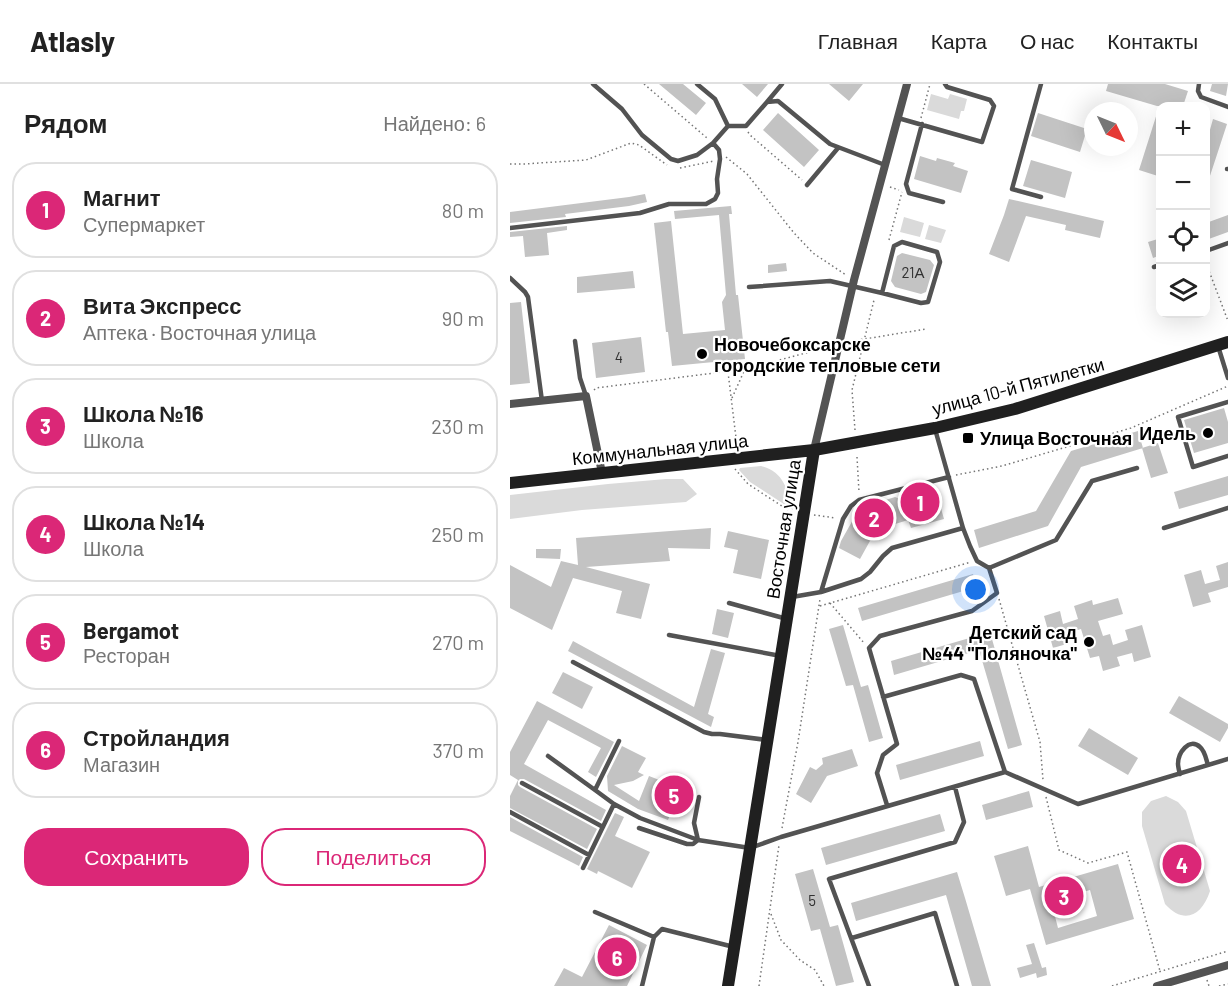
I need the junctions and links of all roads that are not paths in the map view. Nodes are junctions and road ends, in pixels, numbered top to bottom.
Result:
1 (593, 84) edge
2 (697, 84) edge
3 (782, 84) edge
4 (907, 84) edge
5 (945, 84) edge
6 (1041, 84) edge
7 (1199, 84) edge
8 (767, 102) junction
9 (1228, 107) edge
10 (898, 117) junction
11 (922, 124) junction
12 (728, 126) junction
13 (713, 143) junction
14 (838, 148) junction
15 (885, 165) junction
16 (807, 185) road end
17 (1041, 197) dead end
18 (943, 202) dead end
19 (510, 228) edge
20 (1228, 243) edge
21 (1210, 249) edge
22 (510, 278) edge
23 (853, 283) junction
24 (749, 287) dead end
25 (882, 292) junction
26 (575, 341) dead end
27 (1223, 343) edge
28 (1228, 378) edge
29 (586, 396) junction
30 (542, 401) junction
31 (1228, 402) edge
32 (510, 404) edge
33 (935, 428) junction
34 (814, 450) junction
35 (1228, 456) edge
36 (1137, 468) dead end
37 (602, 473) junction
38 (949, 477) junction
39 (510, 483) edge
40 (1228, 508) edge
41 (963, 528) junction
42 (1164, 528) dead end
43 (989, 568) junction
44 (821, 592) junction
45 (790, 597) junction
46 (729, 603) dead end
47 (787, 619) junction
48 (669, 635) dead end
49 (781, 656) junction
50 (573, 662) dead end
51 (883, 697) junction
52 (767, 740) junction
53 (619, 741) dead end
54 (548, 756) dead end
55 (1228, 759) edge
56 (1208, 765) junction
57 (1005, 772) junction
58 (1180, 774) junction
59 (522, 783) dead end
60 (955, 787) junction
61 (595, 790) junction
62 (699, 797) dead end
63 (614, 804) junction
64 (887, 805) junction
65 (510, 812) edge
66 (603, 827) junction
67 (639, 828) dead end
68 (698, 840) junction
69 (750, 848) junction
70 (589, 855) junction
71 (583, 868) dead end
72 (595, 912) dead end
73 (654, 937) junction
74 (852, 938) junction
75 (734, 947) junction
76 (1228, 965) edge
77 (642, 986) edge
78 (728, 986) edge
79 (869, 986) edge
80 (957, 986) edge
81 (1158, 986) edge

1 - 13 lane
2 - 12 lane
3 - 8 lane
4 - 10 street, Восточная улица
5 - 11 lane
6 - 17 lane
7 - 9 lane
8 - 12 lane
8 - 14 lane
10 - 11 lane
10 - 15 street, Восточная улица
11 - 18 lane
12 - 13 lane
13 - 19 lane
14 - 15 lane
14 - 16 lane
15 - 23 street, Восточная улица
20 - 21 lane
22 - 30 lane
23 - 24 lane
23 - 25 lane
23 - 34 street, Восточная улица
25 - 25 lane
26 - 29 lane
27 - 28 lane
27 - 33 main road, улица 10-й Пятилетки
29 - 30 street
29 - 37 street
30 - 32 street
31 - 35 lane
33 - 34 main road, улица 10-й Пятилетки
33 - 38 lane
34 - 37 main road, Коммунальная улица
34 - 45 main road, Восточная улица
36 - 43 lane
37 - 39 main road, Коммунальная улица
38 - 41 lane
38 - 44 lane
40 - 42 lane
41 - 43 lane
41 - 44 lane
43 - 51 lane
44 - 45 lane
45 - 47 main road, Восточная улица
46 - 47 lane
47 - 49 main road, Восточная улица
48 - 49 lane
49 - 52 main road, Восточная улица
50 - 52 lane
51 - 57 lane
51 - 64 lane
52 - 69 main road, Восточная улица
53 - 61 lane
54 - 61 lane
55 - 56 lane
56 - 58 lane
56 - 58 lane
57 - 58 lane
57 - 60 lane
59 - 66 lane
60 - 64 lane
60 - 74 lane
61 - 63 lane
62 - 68 lane
63 - 66 lane
63 - 68 lane
64 - 69 lane
65 - 70 lane
66 - 70 lane
67 - 68 lane
68 - 69 lane
69 - 75 main road, Восточная улица
70 - 71 lane
72 - 73 lane
73 - 75 lane
73 - 77 lane
74 - 79 lane
74 - 80 lane
75 - 78 main road, Восточная улица
76 - 81 street

